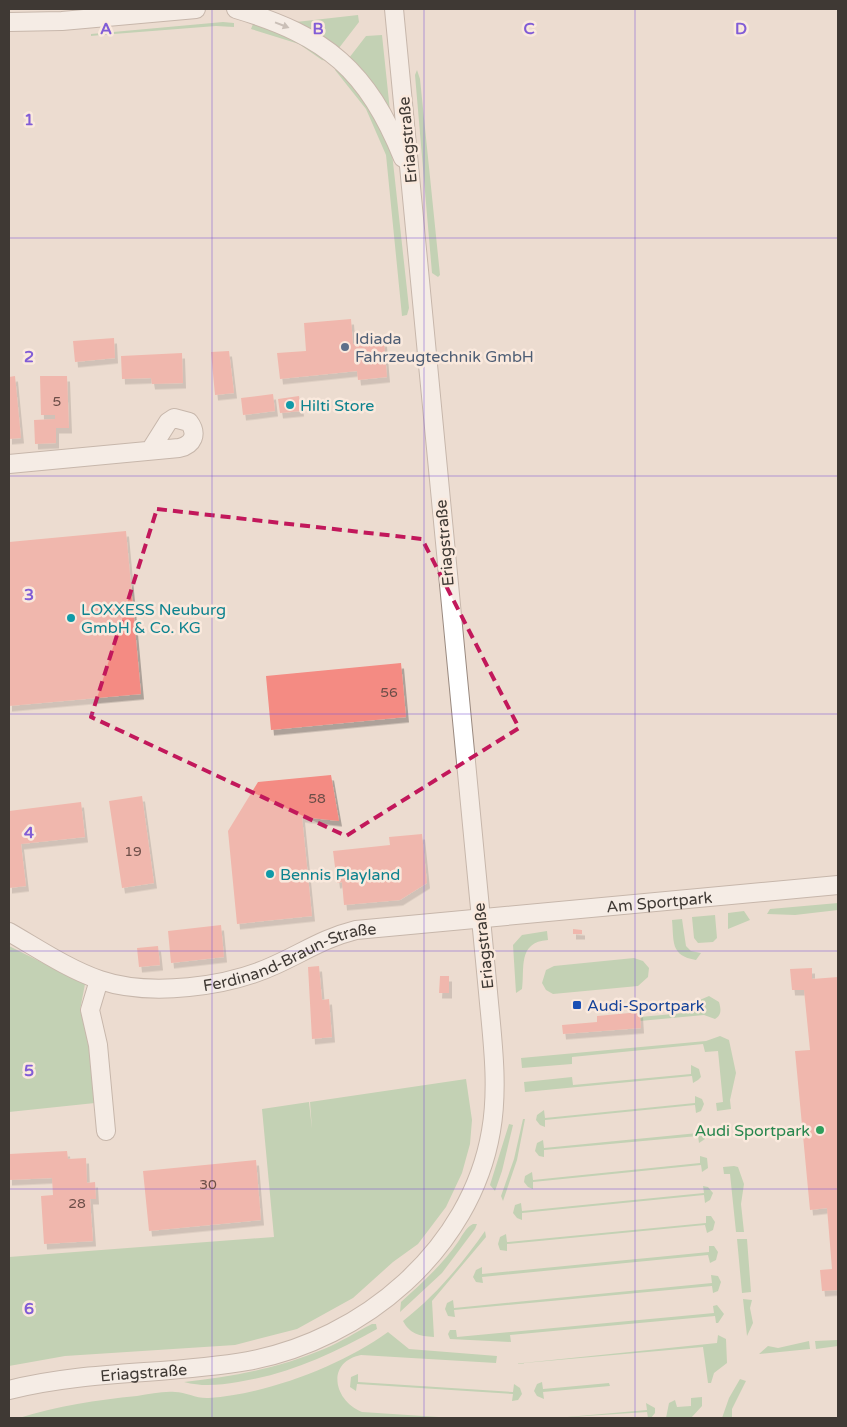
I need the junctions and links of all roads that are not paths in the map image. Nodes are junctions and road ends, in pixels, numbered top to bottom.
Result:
1 (196, 9) edge
2 (236, 9) edge
3 (394, 9) edge
4 (9, 22) edge
5 (410, 175) junction
6 (151, 449) dead end
7 (9, 464) edge
8 (838, 885) edge
9 (481, 918) junction
10 (9, 932) edge
11 (99, 980) junction
12 (106, 1131) dead end
13 (9, 1390) edge

1 - 4 street
2 -> 5 street
3 - 5 street, Eriagstraße
5 - 9 street, Eriagstraße
6 - 7 street
8 - 9 street, Am Sportpark
9 - 11 street, Ferdinand-Braun-Straße
9 - 13 street, Eriagstraße
10 - 11 street, Ferdinand-Braun-Straße
11 - 12 street

